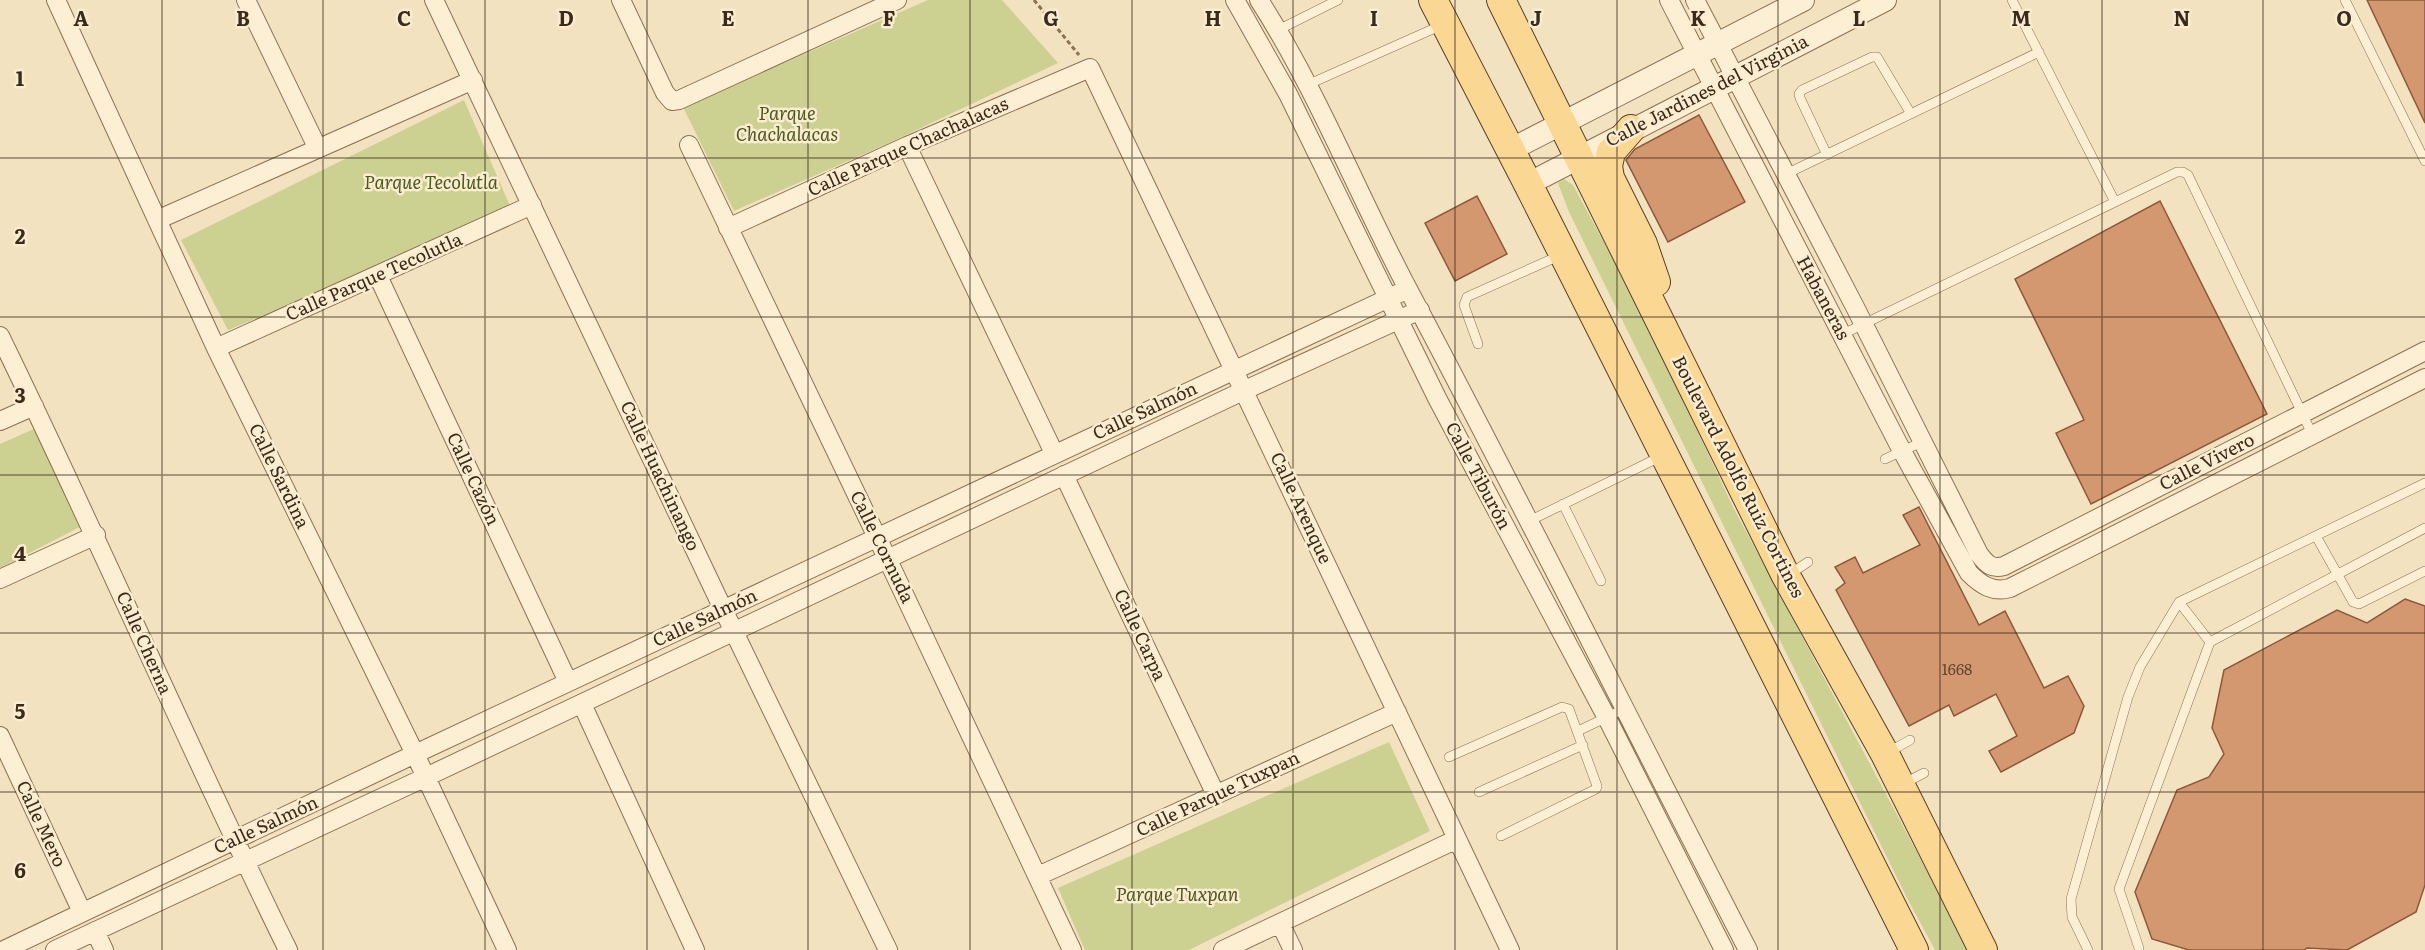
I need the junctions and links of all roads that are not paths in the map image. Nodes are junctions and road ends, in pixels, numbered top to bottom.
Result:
1 (56, 0) edge
2 (246, 0) edge
3 (434, 0) edge
4 (621, 0) edge
5 (897, 0) edge
6 (1235, 0) edge
7 (1259, 0) edge
8 (1338, 0) edge
9 (1668, 0) edge
10 (1695, 0) edge
11 (1803, 0) edge
12 (1885, 0) edge
13 (2012, 0) edge
14 (2345, 0) edge
15 (1504, 1) edge
16 (1440, 12) edge
17 (1278, 30) junction
18 (1717, 43) junction
19 (2039, 52) junction
20 (1696, 55) junction
21 (1090, 68) joint
22 (1735, 78) junction
23 (473, 80) junction
24 (1307, 85) junction
25 (1713, 89) junction
26 (1911, 114) junction
27 (1560, 123) junction
28 (1630, 129) junction
29 (689, 145) dead end
30 (907, 146) junction
31 (318, 149) junction
32 (1510, 150) junction
33 (1827, 155) junction
34 (1577, 158) junction
35 (2425, 161) edge
36 (1786, 174) junction
37 (1528, 184) junction
38 (2115, 202) junction
39 (532, 205) junction
40 (158, 220) junction
41 (728, 228) junction
42 (1563, 254) junction
43 (1828, 255) junction
44 (1806, 266) junction
45 (378, 276) junction
46 (1408, 289) junction
47 (1388, 299) junction
48 (1420, 310) junction
49 (1399, 320) junction
50 (1864, 325) junction
51 (1843, 334) junction
52 (0, 336) edge
53 (1478, 344) dead end
54 (216, 348) junction
55 (2425, 351) edge
56 (1235, 370) junction
57 (1686, 375) junction
58 (2424, 382) edge
59 (1245, 390) junction
60 (34, 406) junction
61 (2302, 414) junction
62 (0, 421) edge
63 (2312, 434) junction
64 (1924, 441) junction
65 (1902, 451) junction
66 (1054, 453) junction
67 (1664, 455) junction
68 (1885, 459) dead end
69 (1064, 475) junction
70 (2425, 483) edge
71 (2140, 496) junction
72 (1563, 504) junction
73 (2151, 516) junction
74 (1529, 521) junction
75 (2425, 528) edge
76 (96, 535) junction
77 (2316, 536) junction
78 (878, 538) junction
79 (887, 558) junction
80 (1988, 566) joint
81 (2425, 571) edge
82 (2337, 574) junction
83 (0, 579) edge
84 (1601, 581) dead end
85 (1989, 588) joint
86 (2179, 602) junction
87 (723, 609) junction
88 (734, 632) junction
89 (2210, 642) junction
90 (568, 682) junction
91 (582, 704) junction
92 (1624, 709) junction
93 (1397, 712) junction
94 (1607, 718) junction
95 (1578, 731) junction
96 (0, 736) edge
97 (1910, 740) dead end
98 (1583, 745) junction
99 (415, 754) junction
100 (1885, 754) junction
101 (1449, 757) dead end
102 (426, 777) junction
103 (1479, 792) dead end
104 (1216, 795) junction
105 (1501, 836) dead end
106 (1457, 839) junction
107 (234, 840) junction
108 (244, 862) junction
109 (1038, 876) junction
110 (82, 912) junction
111 (1280, 923) junction
112 (95, 932) junction
113 (2139, 948) dead end
114 (4, 950) edge
115 (55, 950) edge
116 (104, 950) edge
117 (288, 950) edge
118 (507, 950) edge
119 (695, 950) edge
120 (888, 950) edge
121 (1072, 950) edge
122 (1223, 950) edge
123 (1293, 950) edge
124 (1510, 950) edge
125 (1724, 950) edge
126 (1748, 950) edge
127 (1914, 950) edge
128 (1983, 950) edge
129 (2088, 950) edge

1 - 40 street, Calle Sardina
2 - 31 street
3 - 23 street, Calle Huachinango
4 - 5 street
6 - 47 street, Calle Tiburón
7 - 17 street, Calle Tiburón
8 - 17 lane
9 - 20 street, Habaneras
10 - 18 street, Habaneras
11 - 18 street, Calle Jardines del Virginia
12 - 22 street, Calle Jardines del Virginia
13 - 19 lane
14 - 35 lane
15 - 27 main road, Boulevard Adolfo Ruiz Cortines
16 - 24 lane
16 - 32 main road
17 - 24 street, Calle Tiburón
18 - 20 street, Calle Jardines del Virginia
18 - 22 street, Habaneras
19 - 26 lane
19 - 38 lane
20 - 25 street, Habaneras
20 - 27 street, Calle Jardines del Virginia
21 - 30 street, Calle Parque Chachalacas
21 - 56 street, Calle Arenque
22 - 25 street, Calle Jardines del Virginia
22 - 36 street, Habaneras
23 - 31 street
23 - 39 street, Calle Huachinango
24 - 46 street, Calle Tiburón
25 - 28 street, Calle Jardines del Virginia
25 - 44 street, Habaneras
26 - 33 lane
26 - 33 lane
27 - 32 street, Calle Jardines del Virginia
27 - 34 main road, Boulevard Adolfo Ruiz Cortines
28 - 34 street, Calle Jardines del Virginia
28 - 57 main road
29 - 41 street, Calle Cornuda
30 - 41 street, Calle Parque Chachalacas
30 - 66 street
31 - 40 street
32 - 37 main road
33 - 36 lane
34 - 37 street, Calle Jardines del Virginia
34 - 57 main road, Boulevard Adolfo Ruiz Cortines
36 - 43 street, Habaneras
37 - 42 main road
38 - 50 lane
38 - 61 lane
39 - 45 street, Calle Parque Tecolutla
39 - 87 street, Calle Huachinango
40 - 54 street, Calle Sardina
41 - 78 street, Calle Cornuda
42 - 53 lane
42 - 67 main road
43 - 44 street
43 - 50 street, Habaneras
44 - 51 street, Habaneras
45 - 54 street, Calle Parque Tecolutla
45 - 90 street, Calle Cazón
46 - 47 street, Calle Salmón
46 - 48 street, Calle Tiburón
47 - 49 street, Calle Tiburón
47 - 56 street, Calle Salmón
48 - 49 street, Calle Salmón
48 - 74 street, Calle Tiburón
49 - 59 street, Calle Salmón
49 - 94 street, Calle Tiburón
50 - 51 lane
50 - 64 street, Habaneras
51 - 65 street, Habaneras
52 - 60 street, Calle Cherna
54 - 99 street, Calle Sardina
55 - 61 street, Calle Vivero
56 - 59 street, Calle Arenque
56 - 66 street, Calle Salmón
57 - 100 main road, Boulevard Adolfo Ruiz Cortines
58 - 63 street, Calle Vivero
59 - 69 street, Calle Salmón
59 - 93 street, Calle Arenque
60 - 62 street
60 - 76 street, Calle Cherna
61 - 63 lane
61 - 71 street, Calle Vivero
63 - 73 street, Calle Vivero
64 - 65 lane
64 - 80 street, Habaneras
65 - 68 lane
65 - 85 street, Habaneras
66 - 78 street, Calle Salmón
67 - 72 lane
67 - 127 main road
69 - 79 street, Calle Salmón
69 - 104 street, Calle Carpa
70 - 77 lane
71 - 73 street
71 - 80 street, Calle Vivero
72 - 74 lane
72 - 84 lane
73 - 85 street, Calle Vivero
74 - 92 street, Calle Tiburón
75 - 82 lane
76 - 83 street
76 - 107 street, Calle Cherna
77 - 82 lane
77 - 86 lane
78 - 79 street, Calle Cornuda
78 - 87 street, Calle Salmón
79 - 88 street, Calle Salmón
79 - 109 street, Calle Cornuda
81 - 82 lane
82 - 89 lane
86 - 89 lane
86 - 129 lane
87 - 88 street, Calle Huachinango
87 - 90 street, Calle Salmón
88 - 91 street, Calle Salmón
88 - 120 street, Calle Huachinango
89 - 113 lane
90 - 99 street, Calle Salmón
91 - 102 street, Calle Salmón
91 - 119 street
92 - 94 lane
92 - 126 street, Calle Tiburón
93 - 104 street, Calle Parque Tuxpan
93 - 106 street, Calle Arenque
94 - 95 lane
94 - 125 street, Calle Tiburón
95 - 98 lane
95 - 101 lane
96 - 110 street, Calle Mero
97 - 100 lane
98 - 103 lane
98 - 105 lane
99 - 102 street, Calle Sardina
99 - 107 street, Calle Salmón
100 - 128 main road, Boulevard Adolfo Ruiz Cortines
102 - 108 street, Calle Salmón
102 - 118 street, Calle Sardina
104 - 109 street, Calle Parque Tuxpan
106 - 111 street
106 - 124 street, Calle Arenque
107 - 108 street, Calle Cherna
107 - 110 street, Calle Salmón
108 - 112 street, Calle Salmón
108 - 117 street, Calle Cherna
109 - 121 street, Calle Cornuda
110 - 114 street, Calle Salmón
111 - 122 street
111 - 123 street
112 - 115 street, Calle Salmón
112 - 116 street

